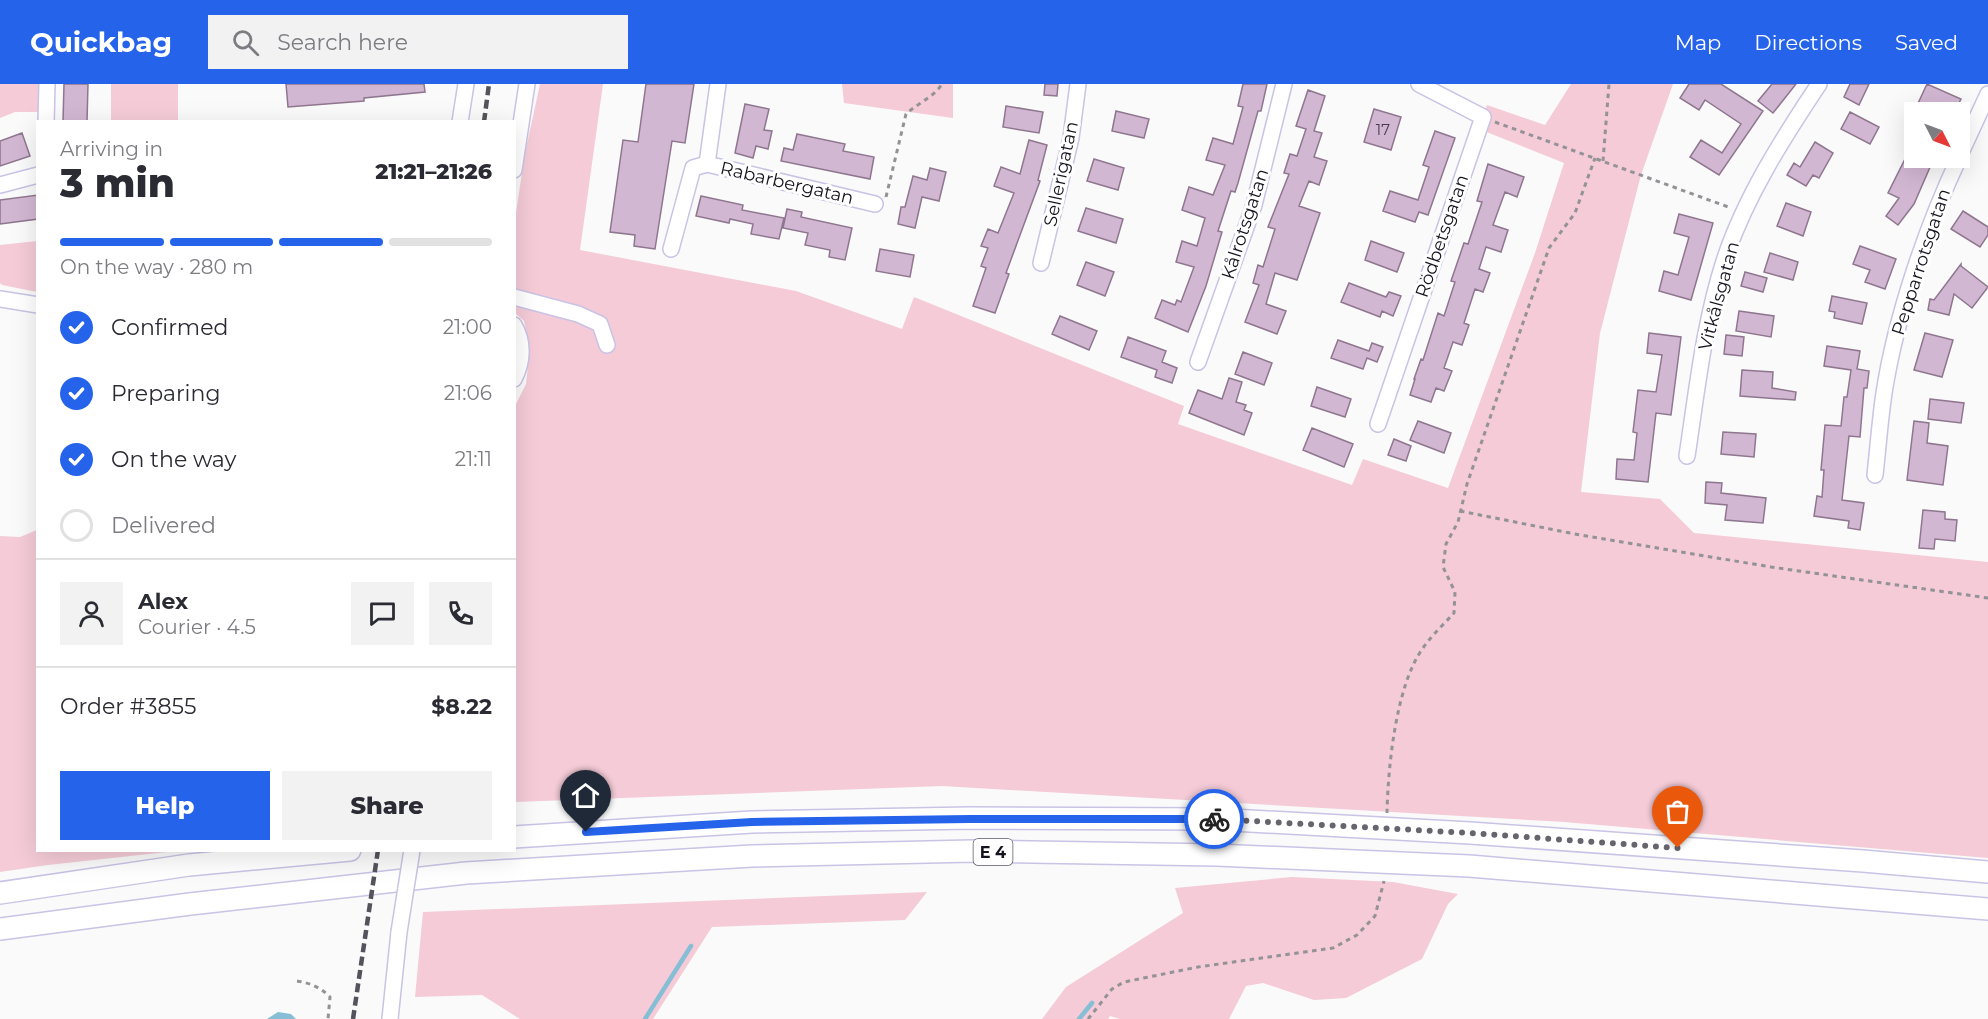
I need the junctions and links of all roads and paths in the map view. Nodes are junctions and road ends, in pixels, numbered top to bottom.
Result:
1 (47, 84) edge
2 (466, 84) edge
3 (527, 84) edge
4 (718, 84) edge
5 (942, 84) edge
6 (1078, 84) edge
7 (1284, 84) edge
8 (1419, 84) edge
9 (1609, 84) edge
10 (1818, 84) edge
11 (1988, 94) edge
12 (1483, 117) junction
13 (46, 120) edge
14 (460, 120) edge
15 (1970, 133) edge
16 (516, 157) edge
17 (1595, 158) junction
18 (1603, 161) junction
19 (707, 164) junction
20 (1954, 168) edge
21 (36, 176) edge
22 (0, 185) edge
23 (875, 204) joint
24 (1744, 212) junction
25 (671, 249) dead end
26 (1041, 263) dead end
27 (516, 298) edge
28 (0, 299) edge
29 (36, 305) edge
30 (516, 328) edge
31 (607, 345) dead end
32 (1198, 362) dead end
33 (516, 374) edge
34 (1378, 424) dead end
35 (1688, 456) dead end
36 (1875, 475) dead end
37 (1460, 511) junction
38 (1988, 598) edge
39 (1386, 813) dead end
40 (516, 837) edge
41 (329, 852) edge
42 (412, 852) edge
43 (1988, 872) edge
44 (1384, 881) dead end
45 (0, 893) edge
46 (1988, 909) edge
47 (0, 929) edge
48 (297, 981) dead end
49 (328, 1019) edge
50 (390, 1019) edge
51 (1088, 1019) edge

1 - 13 street
2 - 14 street
3 - 16 street
4 - 19 street, Rabarbergatan
5 - 23 path
6 - 26 street, Sellerigatan
7 - 32 street, Kålrotsgatan
8 - 12 street
9 - 18 path
10 - 24 street, Vitkålsgatan
11 - 15 street, Pepparrotsgatan
12 - 17 path
12 - 34 street, Rödbetsgatan
17 - 18 path
17 - 37 path
18 - 24 path
19 - 23 street, Rabarbergatan
19 - 25 street
20 - 36 street, Pepparrotsgatan
21 - 22 street
24 - 35 street, Vitkålsgatan
27 - 31 street
28 - 29 street
30 - 33 street
37 - 38 path
37 - 39 path
40 - 43 highway, E 4
41 - 45 highway
42 - 50 street, bridge
44 - 51 path
46 - 47 highway, E 4
48 - 49 path

